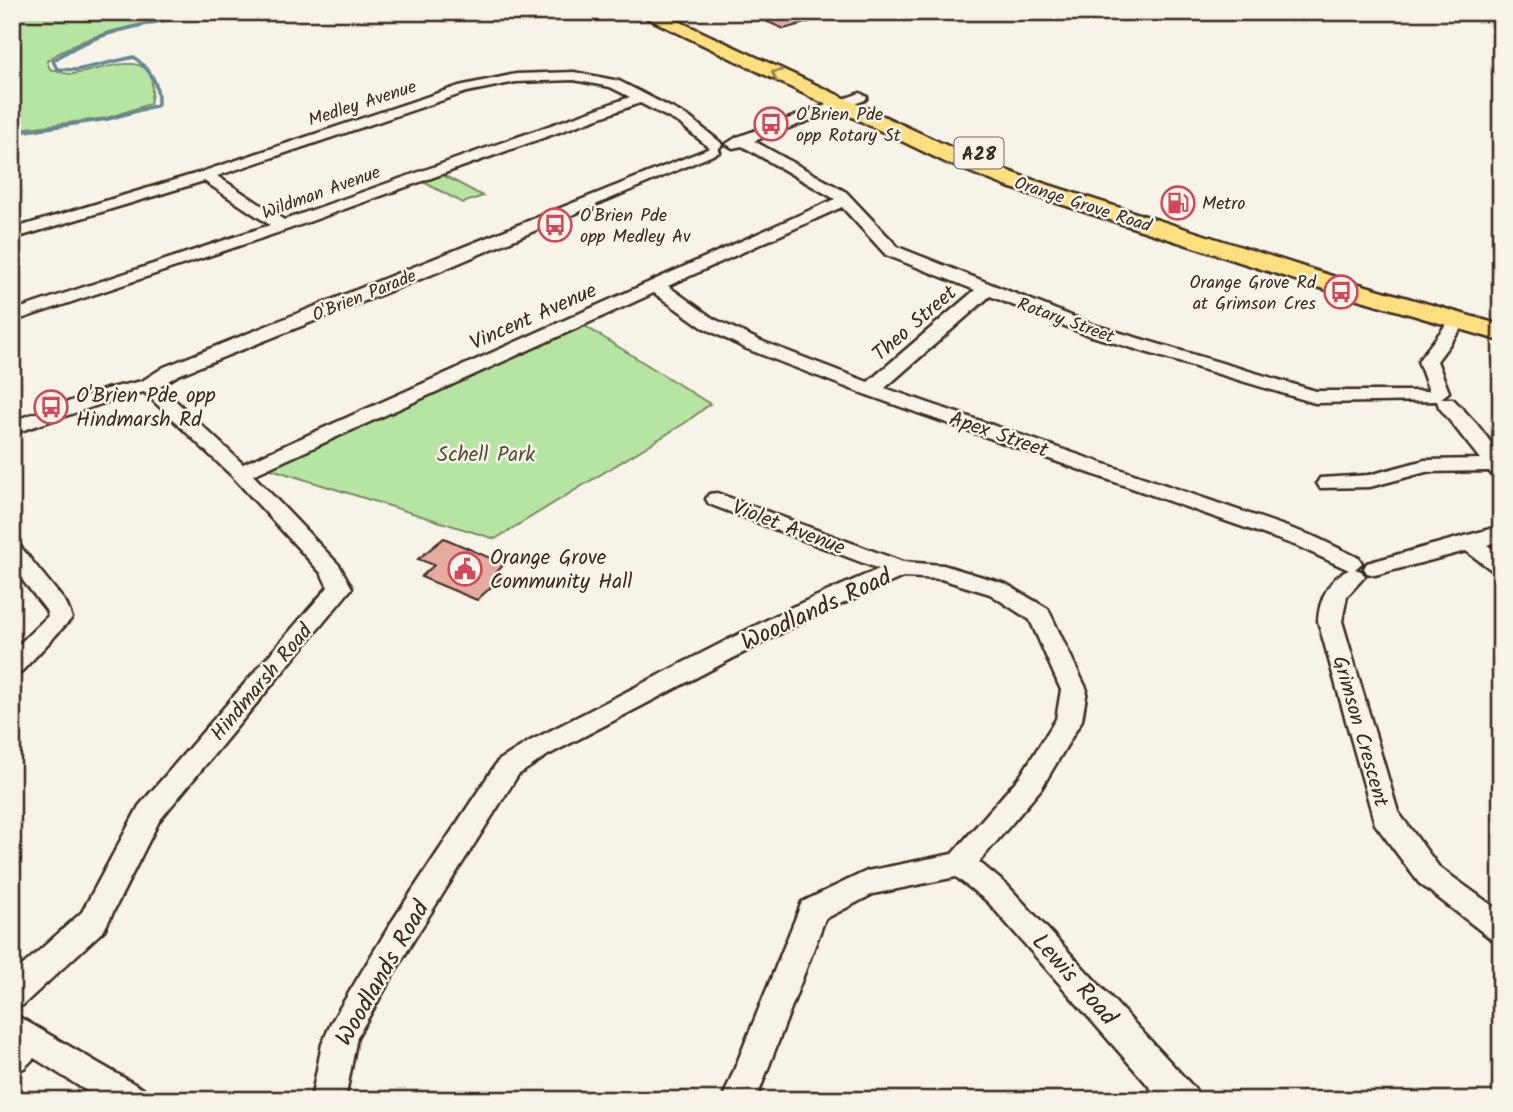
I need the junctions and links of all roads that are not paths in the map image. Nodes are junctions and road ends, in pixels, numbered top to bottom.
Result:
1 (644, 12) edge
2 (675, 12) edge
3 (641, 98) junction
4 (849, 100) junction
5 (724, 146) junction
6 (205, 175) junction
7 (845, 201) junction
8 (283, 226) junction
9 (12, 233) edge
10 (656, 286) junction
11 (986, 290) junction
12 (12, 317) edge
13 (1458, 321) junction
14 (1501, 322) edge
15 (1501, 332) edge
16 (148, 385) junction
17 (871, 390) junction
18 (1439, 397) junction
19 (12, 428) edge
20 (1498, 469) edge
21 (240, 473) junction
22 (1328, 483) dead end
23 (717, 499) dead end
24 (1501, 533) edge
25 (1469, 543) junction
26 (12, 551) edge
27 (1501, 566) edge
28 (900, 569) junction
29 (1360, 569) junction
30 (12, 666) edge
31 (961, 864) junction
32 (1501, 929) edge
33 (12, 995) edge
34 (18, 1041) edge
35 (131, 1100) edge
36 (328, 1100) edge
37 (739, 1100) edge
38 (1183, 1100) edge

4 -> 1 highway, Orange Grove Road / A28
2 - 4 highway, Orange Grove Road / A28
3 - 5 street, Medley Avenue
3 - 6 street, Medley Avenue
3 - 8 street, Wildman Avenue
4 - 5 street, O'Brien Parade
4 - 13 highway, Orange Grove Road / A28
4 - 14 highway, Orange Grove Road / A28
5 - 7 street, Rotary Street
5 - 16 street, O'Brien Parade
6 - 8 street
6 - 9 street, Medley Avenue
7 - 10 street, Vincent Avenue
7 - 11 street, Rotary Street
8 - 12 street, Wildman Avenue
10 - 17 street, Apex Street
10 - 21 street, Vincent Avenue
11 - 17 street, Theo Street
11 - 18 street, Rotary Street
13 - 15 highway, Orange Grove Road / A28
13 - 18 street
16 - 19 street, O'Brien Parade
16 - 21 street, Hindmarsh Road
17 - 29 street, Apex Street
18 - 20 street
20 - 22 street
21 - 33 street, Hindmarsh Road
23 - 28 street, Violet Avenue
24 - 25 street
25 - 27 street
25 - 29 street
26 - 30 street
28 - 31 street, Woodlands Road
28 - 36 street, Woodlands Road
29 - 32 street, Grimson Crescent
31 - 37 street
31 - 38 street, Lewis Road
34 - 35 street

